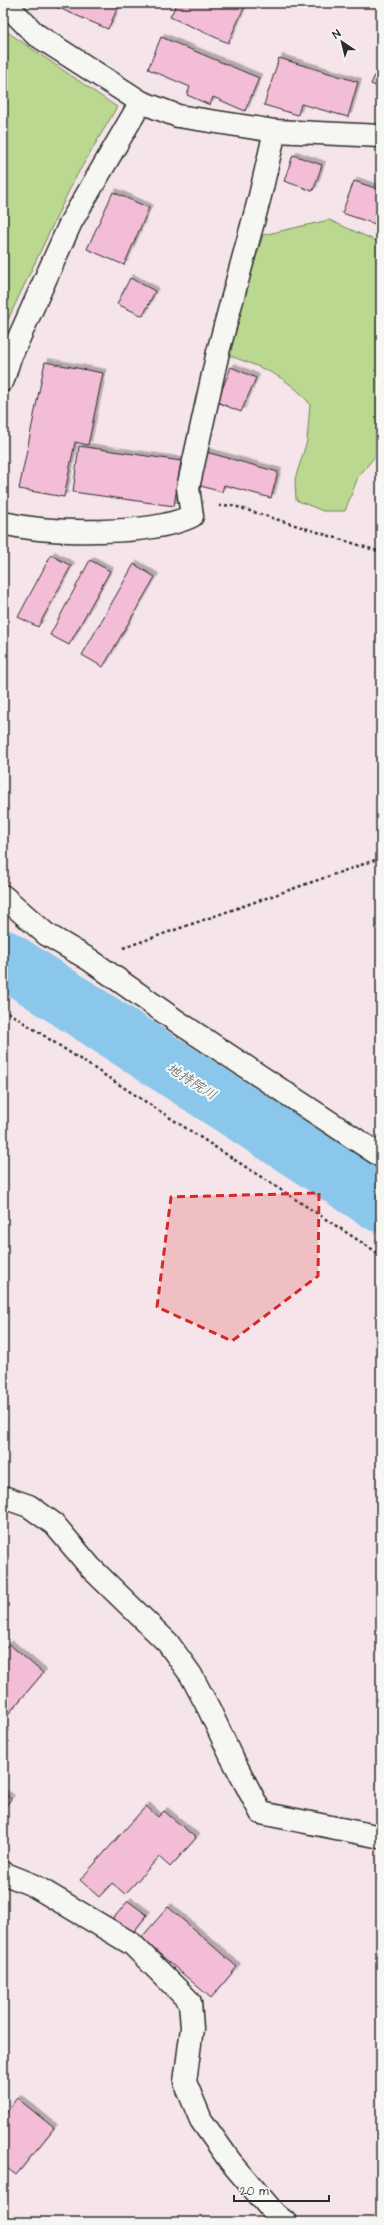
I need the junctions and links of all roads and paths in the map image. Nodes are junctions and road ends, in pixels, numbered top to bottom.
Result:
1 (5, 3) edge
2 (141, 102) junction
3 (275, 131) junction
4 (381, 136) edge
5 (3, 380) edge
6 (192, 516) junction
7 (3, 523) edge
8 (381, 552) edge
9 (381, 858) edge
10 (3, 896) edge
11 (90, 960) junction
12 (3, 1009) edge
13 (381, 1156) edge
14 (381, 1255) edge
15 (3, 1497) edge
16 (381, 1836) edge
17 (3, 1873) edge
18 (285, 2222) edge

1 - 2 street
2 - 3 street
2 - 5 street
3 - 4 street
3 - 6 street
6 - 7 street
6 - 8 path
9 - 11 path
10 - 11 street
11 - 13 street
12 - 14 path
15 - 16 street
17 - 18 street

